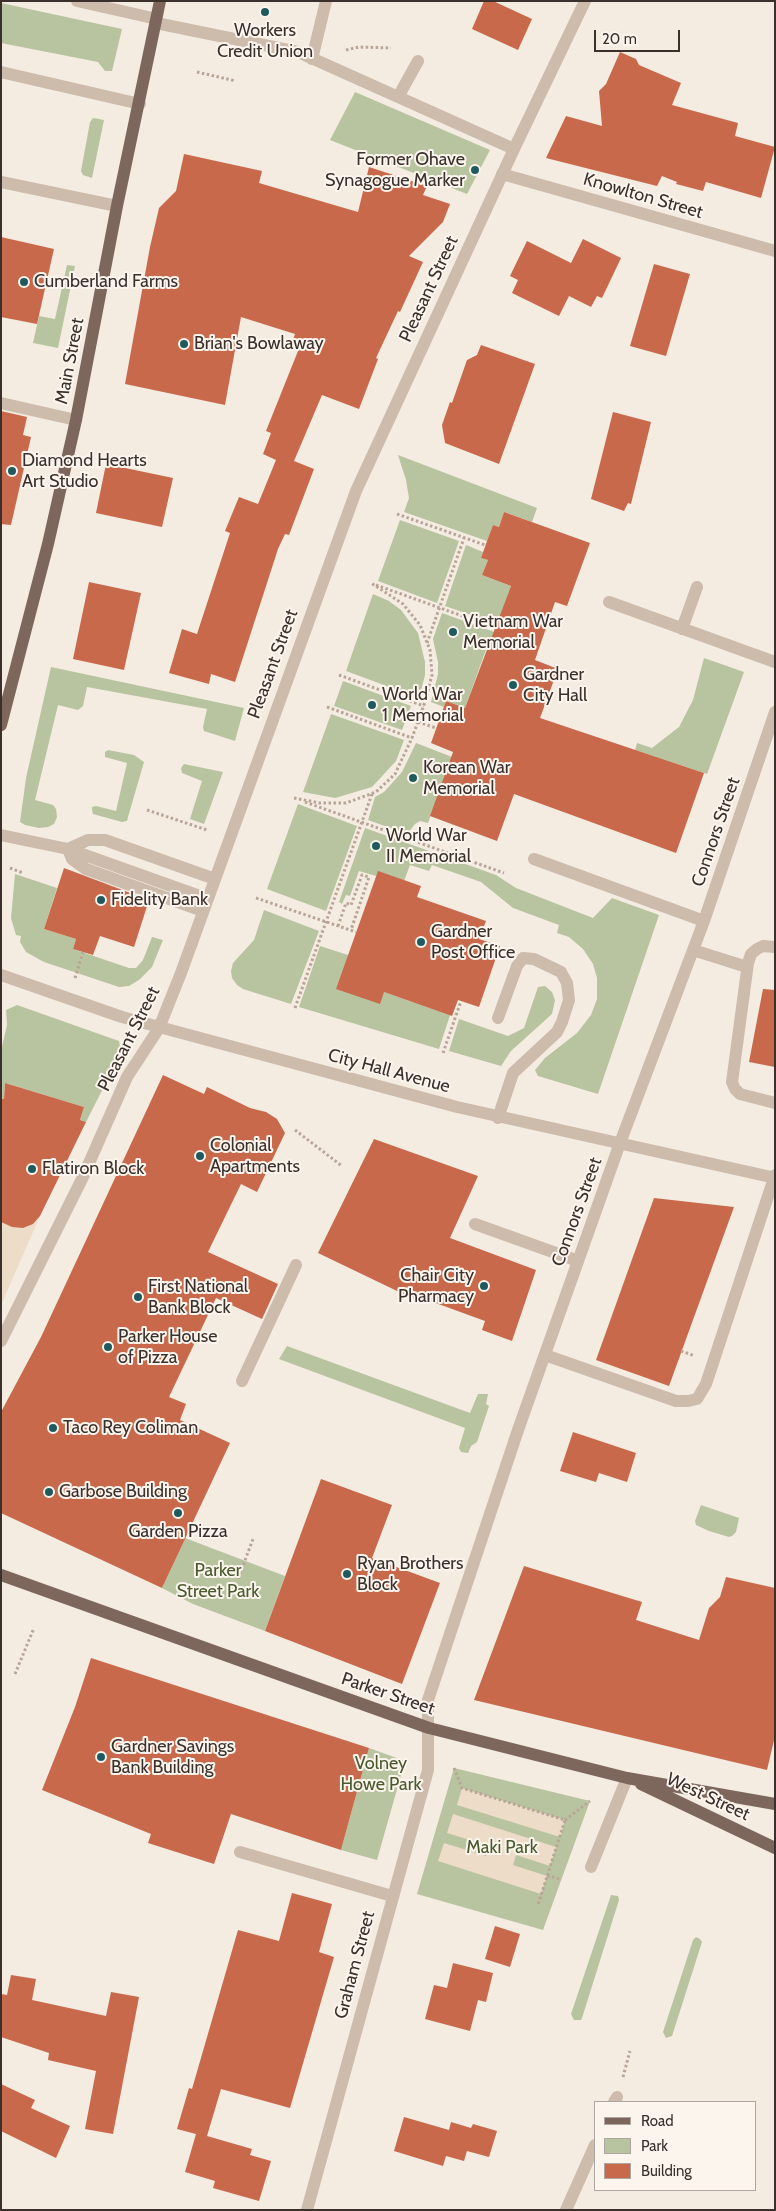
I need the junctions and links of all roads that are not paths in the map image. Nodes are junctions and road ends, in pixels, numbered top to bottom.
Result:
1 (77, 1) edge
2 (160, 1) edge
3 (326, 1) edge
4 (585, 1) edge
5 (157, 21) junction
6 (312, 59) junction
7 (418, 61) dead end
8 (1, 72) edge
9 (398, 97) junction
10 (140, 104) junction
11 (514, 149) junction
12 (502, 174) junction
13 (1, 182) edge
14 (117, 206) junction
15 (775, 251) edge
16 (1, 403) edge
17 (76, 420) junction
18 (696, 586) dead end
19 (609, 602) dead end
20 (682, 629) junction
21 (775, 662) edge
22 (775, 712) edge
23 (1, 725) edge
24 (1, 835) edge
25 (68, 849) junction
26 (534, 859) dead end
27 (215, 879) junction
28 (208, 899) junction
29 (203, 912) junction
30 (704, 921) junction
31 (775, 947) edge
32 (693, 950) junction
33 (747, 967) junction
34 (1, 975) edge
35 (498, 1018) dead end
36 (159, 1028) junction
37 (775, 1103) edge
38 (498, 1118) junction
39 (620, 1143) junction
40 (775, 1177) edge
41 (475, 1224) dead end
42 (578, 1261) junction
43 (296, 1265) dead end
44 (1, 1341) edge
45 (545, 1355) junction
46 (242, 1381) dead end
47 (1, 1574) edge
48 (429, 1728) junction
49 (627, 1778) junction
50 (775, 1804) edge
51 (775, 1848) edge
52 (240, 1852) dead end
53 (591, 1867) dead end
54 (392, 1896) junction
55 (594, 2147) edge
56 (307, 2210) edge
57 (566, 2210) edge

1 - 5 street
2 - 5 main road, Main Street
3 - 6 street
4 - 11 street, Pleasant Street
5 - 6 street
5 - 10 main road, Main Street
6 - 9 street
7 - 9 street
8 - 10 street
9 - 11 street
10 - 14 main road, Main Street
11 - 12 street, Pleasant Street
12 - 15 street, Knowlton Street
12 - 27 street, Pleasant Street
13 - 14 street
14 - 17 main road, Main Street
16 - 17 street
17 - 23 main road, Main Street
18 - 20 street
19 - 20 street
20 - 21 street
22 - 30 street, Connors Street
24 - 25 street
25 - 27 street
25 - 28 street
25 - 29 street
26 - 30 street
27 - 28 street, Pleasant Street
28 - 29 street, Pleasant Street
29 - 36 street, Pleasant Street
30 - 32 street, Connors Street
31 - 33 street
32 - 33 street
32 - 39 street, Connors Street
33 - 37 street
34 - 36 street, City Hall Avenue
35 - 38 street
36 - 38 street, City Hall Avenue
36 - 44 street, Pleasant Street
38 - 39 street, City Hall Avenue
39 - 40 street, City Hall Avenue
39 - 42 street, Connors Street
40 - 45 street
41 - 42 street
42 - 45 street, Connors Street
43 - 46 street
45 - 48 street, Connors Street
47 - 48 main road, Parker Street
48 - 49 main road, Parker Street
48 - 54 street, Graham Street
49 - 50 main road, Parker Street
49 - 51 main road, West Street
49 - 53 street
52 - 54 street
54 - 56 street, Graham Street
55 - 57 street

